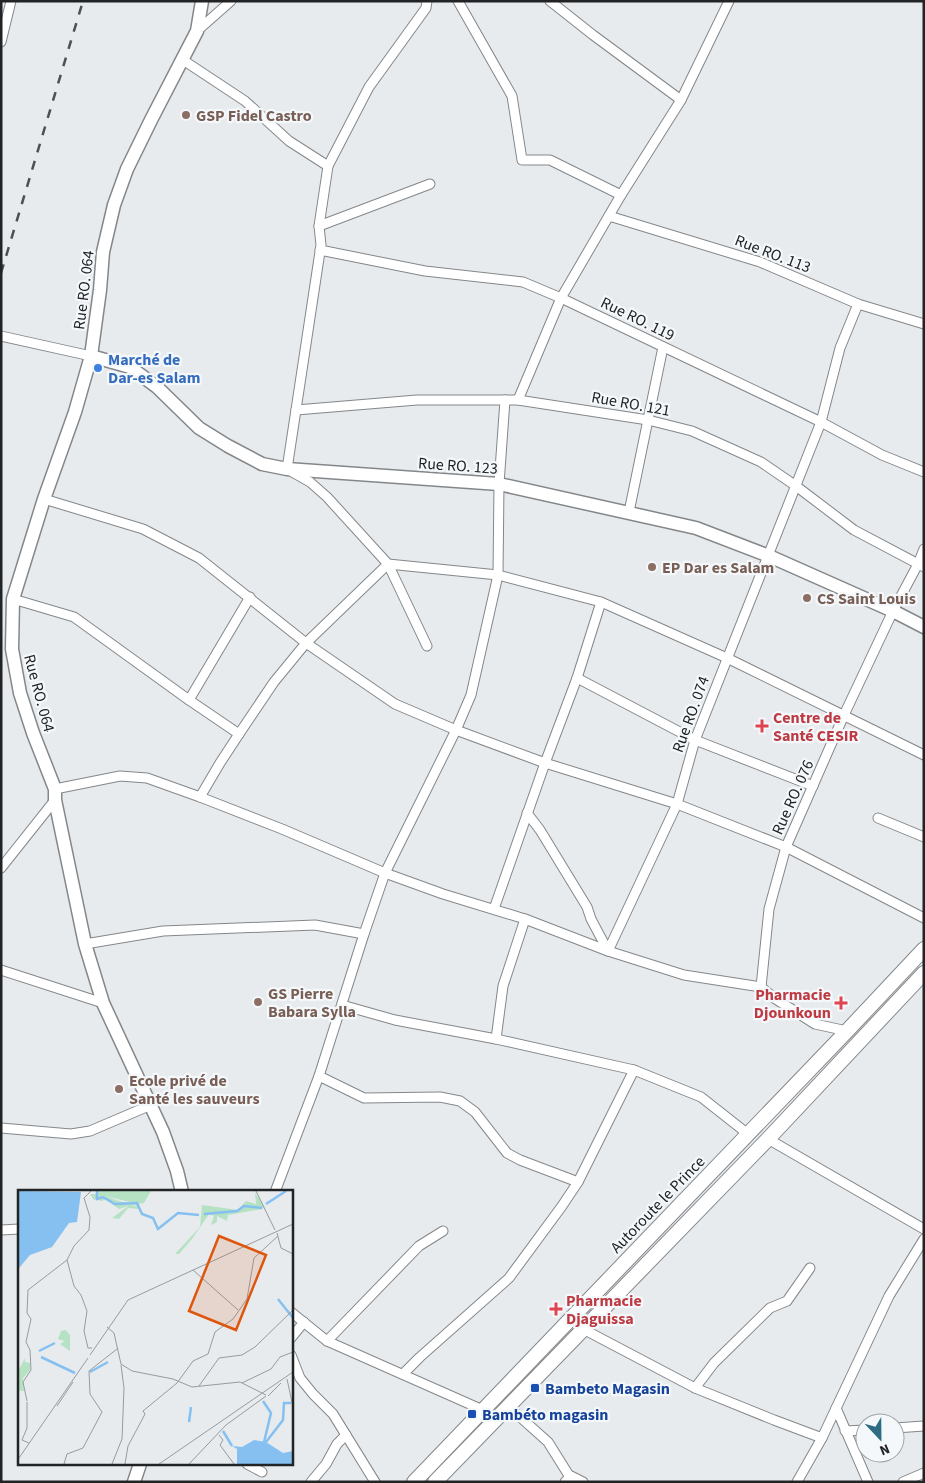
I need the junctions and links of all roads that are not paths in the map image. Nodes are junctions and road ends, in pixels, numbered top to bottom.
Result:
1 (11, 1) edge
2 (202, 1) edge
3 (231, 1) edge
4 (427, 1) edge
5 (458, 1) edge
6 (550, 1) edge
7 (729, 1) edge
8 (4, 19) edge
9 (197, 31) junction
10 (1, 42) edge
11 (183, 60) junction
12 (681, 100) junction
13 (328, 166) junction
14 (430, 184) dead end
15 (621, 195) junction
16 (609, 216) junction
17 (318, 226) junction
18 (320, 250) junction
19 (561, 298) junction
20 (858, 304) junction
21 (924, 324) edge
22 (1, 336) edge
23 (663, 347) junction
24 (90, 356) junction
25 (505, 400) junction
26 (518, 400) junction
27 (296, 410) junction
28 (648, 420) junction
29 (821, 422) junction
30 (287, 469) junction
31 (924, 472) edge
32 (499, 484) junction
33 (796, 486) junction
34 (44, 499) junction
35 (629, 512) junction
36 (924, 549) edge
37 (769, 556) junction
38 (388, 564) junction
39 (921, 565) edge
40 (498, 575) junction
41 (250, 597) junction
42 (13, 600) junction
43 (601, 602) junction
44 (893, 611) junction
45 (924, 627) edge
46 (306, 643) junction
47 (428, 646) dead end
48 (7, 649) edge
49 (727, 658) junction
50 (577, 678) junction
51 (189, 700) junction
52 (844, 715) junction
53 (456, 730) junction
54 (239, 734) junction
55 (695, 740) junction
56 (924, 755) edge
57 (544, 763) junction
58 (813, 786) junction
59 (55, 795) junction
60 (200, 797) junction
61 (677, 804) junction
62 (527, 813) junction
63 (878, 818) dead end
64 (924, 837) edge
65 (786, 847) junction
66 (1, 868) edge
67 (385, 873) junction
68 (494, 909) junction
69 (924, 918) edge
70 (525, 919) junction
71 (364, 934) junction
72 (85, 944) junction
73 (924, 949) edge
74 (608, 951) junction
75 (1, 970) edge
76 (924, 973) edge
77 (761, 987) junction
78 (103, 1003) junction
79 (342, 1005) junction
80 (847, 1031) junction
81 (496, 1039) junction
82 (634, 1070) junction
83 (319, 1076) junction
84 (151, 1105) junction
85 (1, 1128) edge
86 (748, 1134) junction
87 (768, 1139) junction
88 (578, 1182) junction
89 (182, 1190) edge
90 (276, 1190) edge
91 (18, 1229) edge
92 (924, 1229) edge
93 (1, 1230) edge
94 (443, 1230) dead end
95 (924, 1239) edge
96 (810, 1268) dead end
97 (292, 1313) edge
98 (304, 1322) junction
99 (582, 1329) junction
100 (292, 1337) edge
101 (327, 1341) junction
102 (292, 1358) edge
103 (403, 1374) junction
104 (695, 1388) junction
105 (508, 1407) junction
106 (836, 1408) junction
107 (483, 1410) junction
108 (924, 1426) edge
109 (905, 1427) edge
110 (855, 1430) edge
111 (845, 1431) junction
112 (346, 1435) junction
113 (822, 1438) junction
114 (139, 1466) edge
115 (251, 1466) edge
116 (262, 1472) dead end
117 (924, 1473) edge
118 (570, 1480) edge
119 (134, 1482) edge
120 (311, 1482) edge
121 (375, 1482) edge
122 (414, 1482) edge
123 (434, 1482) edge
124 (583, 1482) edge
125 (797, 1482) edge
126 (868, 1482) edge
127 (904, 1482) edge

1 - 8 street
2 - 9 street, Rue RO. 064
3 - 9 street
4 - 13 street
5 - 15 street
6 - 12 street
7 - 12 street
8 - 10 street
9 - 11 street, Rue RO. 064
11 - 13 street
11 - 24 street, Rue RO. 064
12 - 15 street
13 - 17 street
14 - 17 street
15 - 16 street
16 - 19 street
16 - 20 street, Rue RO. 113
17 - 18 street
18 - 19 street, Rue RO. 119
18 - 27 street
19 - 23 street, Rue RO. 119
19 - 26 street
20 - 21 street, Rue RO. 113
20 - 29 street, Rue RO. 074
22 - 24 street, Rue RO. 123
23 - 28 street
23 - 29 street, Rue RO. 119
24 - 30 street, Rue RO. 123
24 - 34 street, Rue RO. 064
25 - 26 street, Rue RO. 121
25 - 27 street, Rue RO. 121
25 - 32 street
26 - 28 street, Rue RO. 121
27 - 30 street
28 - 33 street, Rue RO. 121
28 - 35 street
29 - 31 street, Rue RO. 119
29 - 33 street, Rue RO. 074
30 - 32 street, Rue RO. 123
30 - 38 street
32 - 35 street, Rue RO. 123
32 - 40 street
33 - 37 street, Rue RO. 074
33 - 39 street, Rue RO. 121
34 - 41 street
34 - 42 street, Rue RO. 064
35 - 37 street, Rue RO. 123
36 - 39 street, Rue RO. 076
37 - 44 street, Rue RO. 123
37 - 49 street, Rue RO. 074
38 - 40 street
38 - 46 street
38 - 47 street
39 - 44 street, Rue RO. 076
40 - 43 street
40 - 53 street
41 - 46 street
41 - 51 street
42 - 48 street, Rue RO. 064
42 - 51 street
43 - 49 street
43 - 50 street
44 - 45 street, Rue RO. 123
44 - 52 street, Rue RO. 076
46 - 53 street
46 - 54 street
48 - 59 street, Rue RO. 064
49 - 52 street
49 - 55 street, Rue RO. 074
50 - 55 street
50 - 57 street
51 - 54 street
52 - 56 street
52 - 58 street, Rue RO. 076
53 - 57 street
53 - 67 street
54 - 60 street
55 - 58 street
55 - 61 street, Rue RO. 074
57 - 61 street
57 - 62 street
58 - 65 street, Rue RO. 076
59 - 60 street
59 - 66 street
59 - 72 street, Rue RO. 064
60 - 67 street
61 - 65 street
61 - 74 street, Rue RO. 074
62 - 68 street
62 - 74 street
63 - 64 street
65 - 69 street
65 - 77 street, Rue RO. 076
67 - 68 street
67 - 71 street
68 - 70 street
70 - 74 street
70 - 81 street
71 - 72 street
71 - 79 street
72 - 78 street, Rue RO. 064
73 - 80 main road, Autoroute le Prince
74 - 77 street
75 - 78 street
76 - 87 main road, Autoroute le Prince
77 - 80 street
78 - 84 street, Rue RO. 064
79 - 81 street
79 - 83 street
80 - 86 main road, Autoroute le Prince
81 - 82 street
82 - 86 street
82 - 88 street
83 - 88 street
83 - 90 street
84 - 85 street
84 - 89 street, Rue RO. 064
86 - 107 main road, Autoroute le Prince
87 - 92 street
87 - 99 main road, Autoroute le Prince
88 - 103 street
91 - 93 street
94 - 101 street
95 - 106 street
96 - 104 street
97 - 98 street
98 - 100 street
98 - 101 street
99 - 104 street
99 - 105 main road, Autoroute le Prince
101 - 103 street
102 - 112 street
103 - 107 street
104 - 113 street
105 - 118 street
105 - 123 main road, Autoroute le Prince
106 - 111 street
106 - 113 street
107 - 122 main road, Autoroute le Prince
108 - 109 street
110 - 111 street
111 - 126 street
112 - 120 street
112 - 121 street
113 - 125 street
114 - 119 street
115 - 116 street
117 - 127 street
118 - 124 street

